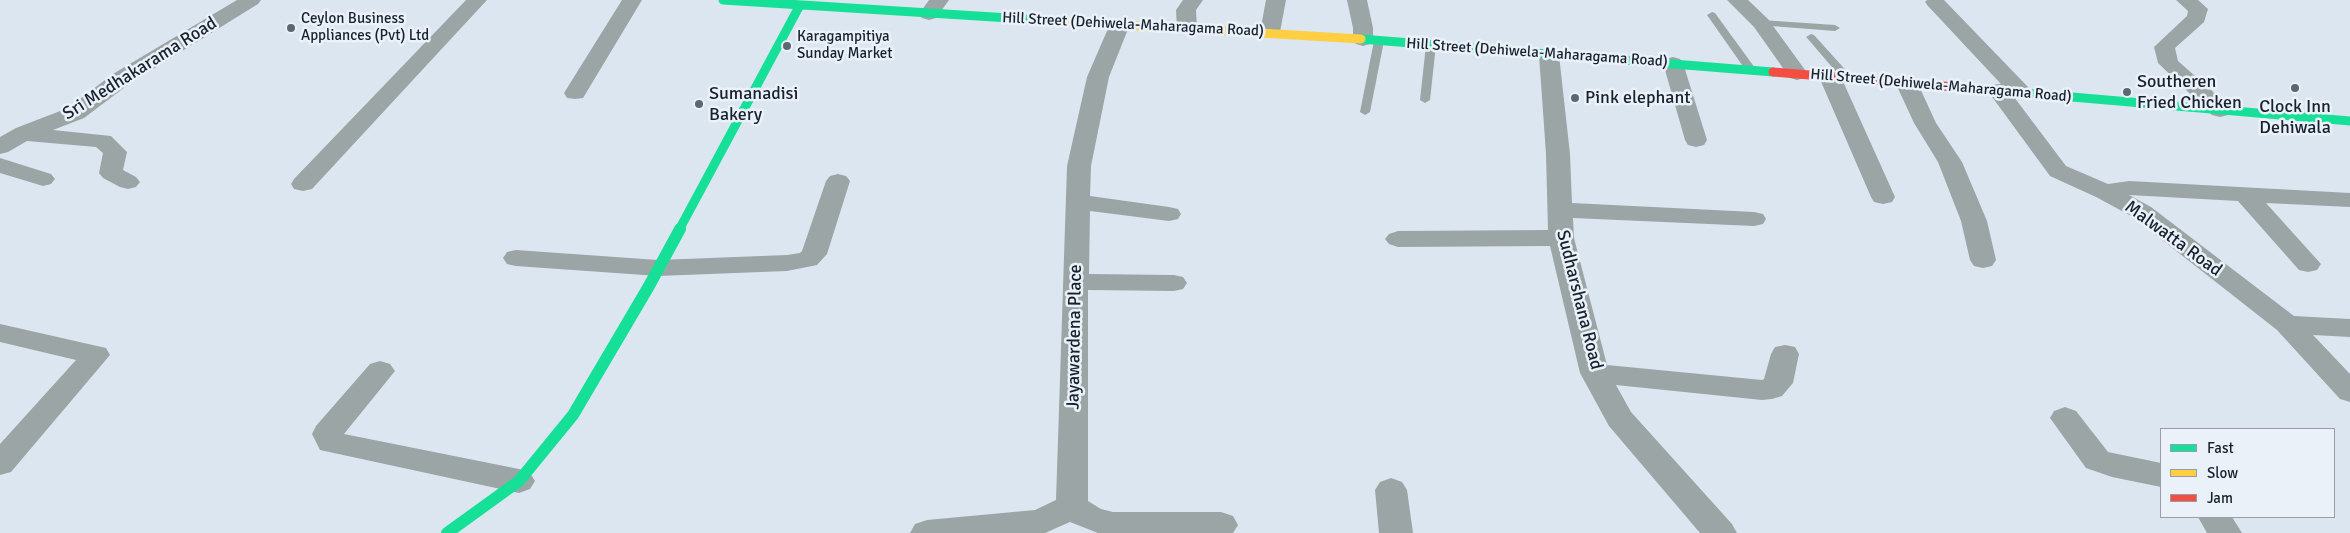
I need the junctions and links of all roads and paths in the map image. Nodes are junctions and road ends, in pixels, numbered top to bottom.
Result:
1 (250, 0) edge
2 (477, 0) edge
3 (632, 0) edge
4 (723, 0) edge
5 (1192, 0) edge
6 (1276, 0) edge
7 (1357, 0) edge
8 (1737, 0) edge
9 (2186, 0) edge
10 (1935, 2) dead end
11 (802, 3) edge
12 (934, 7) edge
13 (1712, 15) dead end
14 (1761, 23) junction
15 (1120, 24) junction
16 (1186, 28) junction
17 (1834, 28) dead end
18 (1270, 32) junction
19 (1811, 36) dead end
20 (1371, 40) junction
21 (1431, 45) junction
22 (1549, 54) junction
23 (1673, 63) junction
24 (1751, 70) junction
25 (1797, 74) junction
26 (1838, 78) junction
27 (1907, 84) junction
28 (2009, 91) junction
29 (575, 93) dead end
30 (1425, 100) dead end
31 (2220, 110) junction
32 (1366, 112) dead end
33 (2350, 121) edge
34 (24, 133) junction
35 (1696, 140) dead end
36 (0, 147) edge
37 (0, 165) edge
38 (43, 179) dead end
39 (838, 181) dead end
40 (128, 182) dead end
41 (303, 184) dead end
42 (2105, 192) junction
43 (2245, 194) junction
44 (1883, 197) dead end
45 (2350, 200) edge
46 (1078, 202) junction
47 (1560, 210) junction
48 (1169, 214) dead end
49 (1754, 219) dead end
50 (1561, 238) junction
51 (1398, 239) dead end
52 (516, 258) dead end
53 (1982, 260) dead end
54 (2308, 264) dead end
55 (658, 268) junction
56 (1075, 282) junction
57 (1174, 282) dead end
58 (2287, 324) junction
59 (2350, 328) edge
60 (0, 333) edge
61 (1785, 354) dead end
62 (380, 370) dead end
63 (1595, 373) junction
64 (2350, 392) edge
65 (2065, 418) dead end
66 (0, 464) edge
67 (2160, 475) edge
68 (519, 481) junction
69 (1392, 490) dead end
70 (1072, 507) junction
71 (2215, 518) edge
72 (1221, 525) dead end
73 (447, 533) edge
74 (928, 533) edge
75 (1396, 533) edge
76 (1720, 533) edge
77 (2225, 533) edge

1 - 34 street, Sri Medhakarama Road
2 - 41 street
3 - 29 street
4 - 11 main road, Hill Street (Dehiwela-Maharagama Road)
5 - 16 street
6 - 18 street
7 - 20 street
8 - 14 street
9 - 31 street
10 - 28 street, Malwatta Road
11 - 12 main road, Hill Street (Dehiwela-Maharagama Road)
11 - 55 main road
12 - 15 main road, Hill Street (Dehiwela-Maharagama Road)
13 - 24 lane
14 - 17 lane
14 - 25 street
15 - 16 main road, Hill Street (Dehiwela-Maharagama Road)
15 - 46 street, Jayawardena Place
16 - 18 main road, Hill Street (Dehiwela-Maharagama Road)
18 - 20 main road, Hill Street (Dehiwela-Maharagama Road)
19 - 26 lane
20 - 21 main road, Hill Street (Dehiwela-Maharagama Road)
20 - 32 lane
21 - 22 main road, Hill Street (Dehiwela-Maharagama Road)
21 - 30 lane
22 - 23 main road, Hill Street (Dehiwela-Maharagama Road)
22 - 47 street, Sudharshana Road
23 - 24 main road, Hill Street (Dehiwela-Maharagama Road)
23 - 35 street
24 - 25 main road, Hill Street (Dehiwela-Maharagama Road)
25 - 26 main road, Hill Street (Dehiwela-Maharagama Road)
26 - 27 main road, Hill Street (Dehiwela-Maharagama Road)
26 - 44 street
27 - 28 main road, Hill Street (Dehiwela-Maharagama Road)
27 - 53 street
28 - 31 main road, Hill Street (Dehiwela-Maharagama Road)
28 - 42 street, Malwatta Road
31 - 33 main road, Hill Street (Dehiwela-Maharagama Road)
34 - 36 street, Sri Medhakarama Road
34 - 40 street
37 - 38 street
39 - 55 street
42 - 43 street
42 - 58 street, Malwatta Road
43 - 45 street
43 - 54 street
46 - 48 street
46 - 56 street, Jayawardena Place
47 - 49 street
47 - 50 street, Sudharshana Road
50 - 51 street
50 - 63 street, Sudharshana Road
52 - 55 street
55 - 68 main road
56 - 57 street
56 - 70 street, Jayawardena Place
58 - 59 street
58 - 64 street, Malwatta Road
60 - 66 street
61 - 63 street
62 - 68 street
63 - 76 street, Sudharshana Road
65 - 67 street
68 - 73 main road
69 - 75 street
70 - 72 street
70 - 74 street
71 - 77 street

